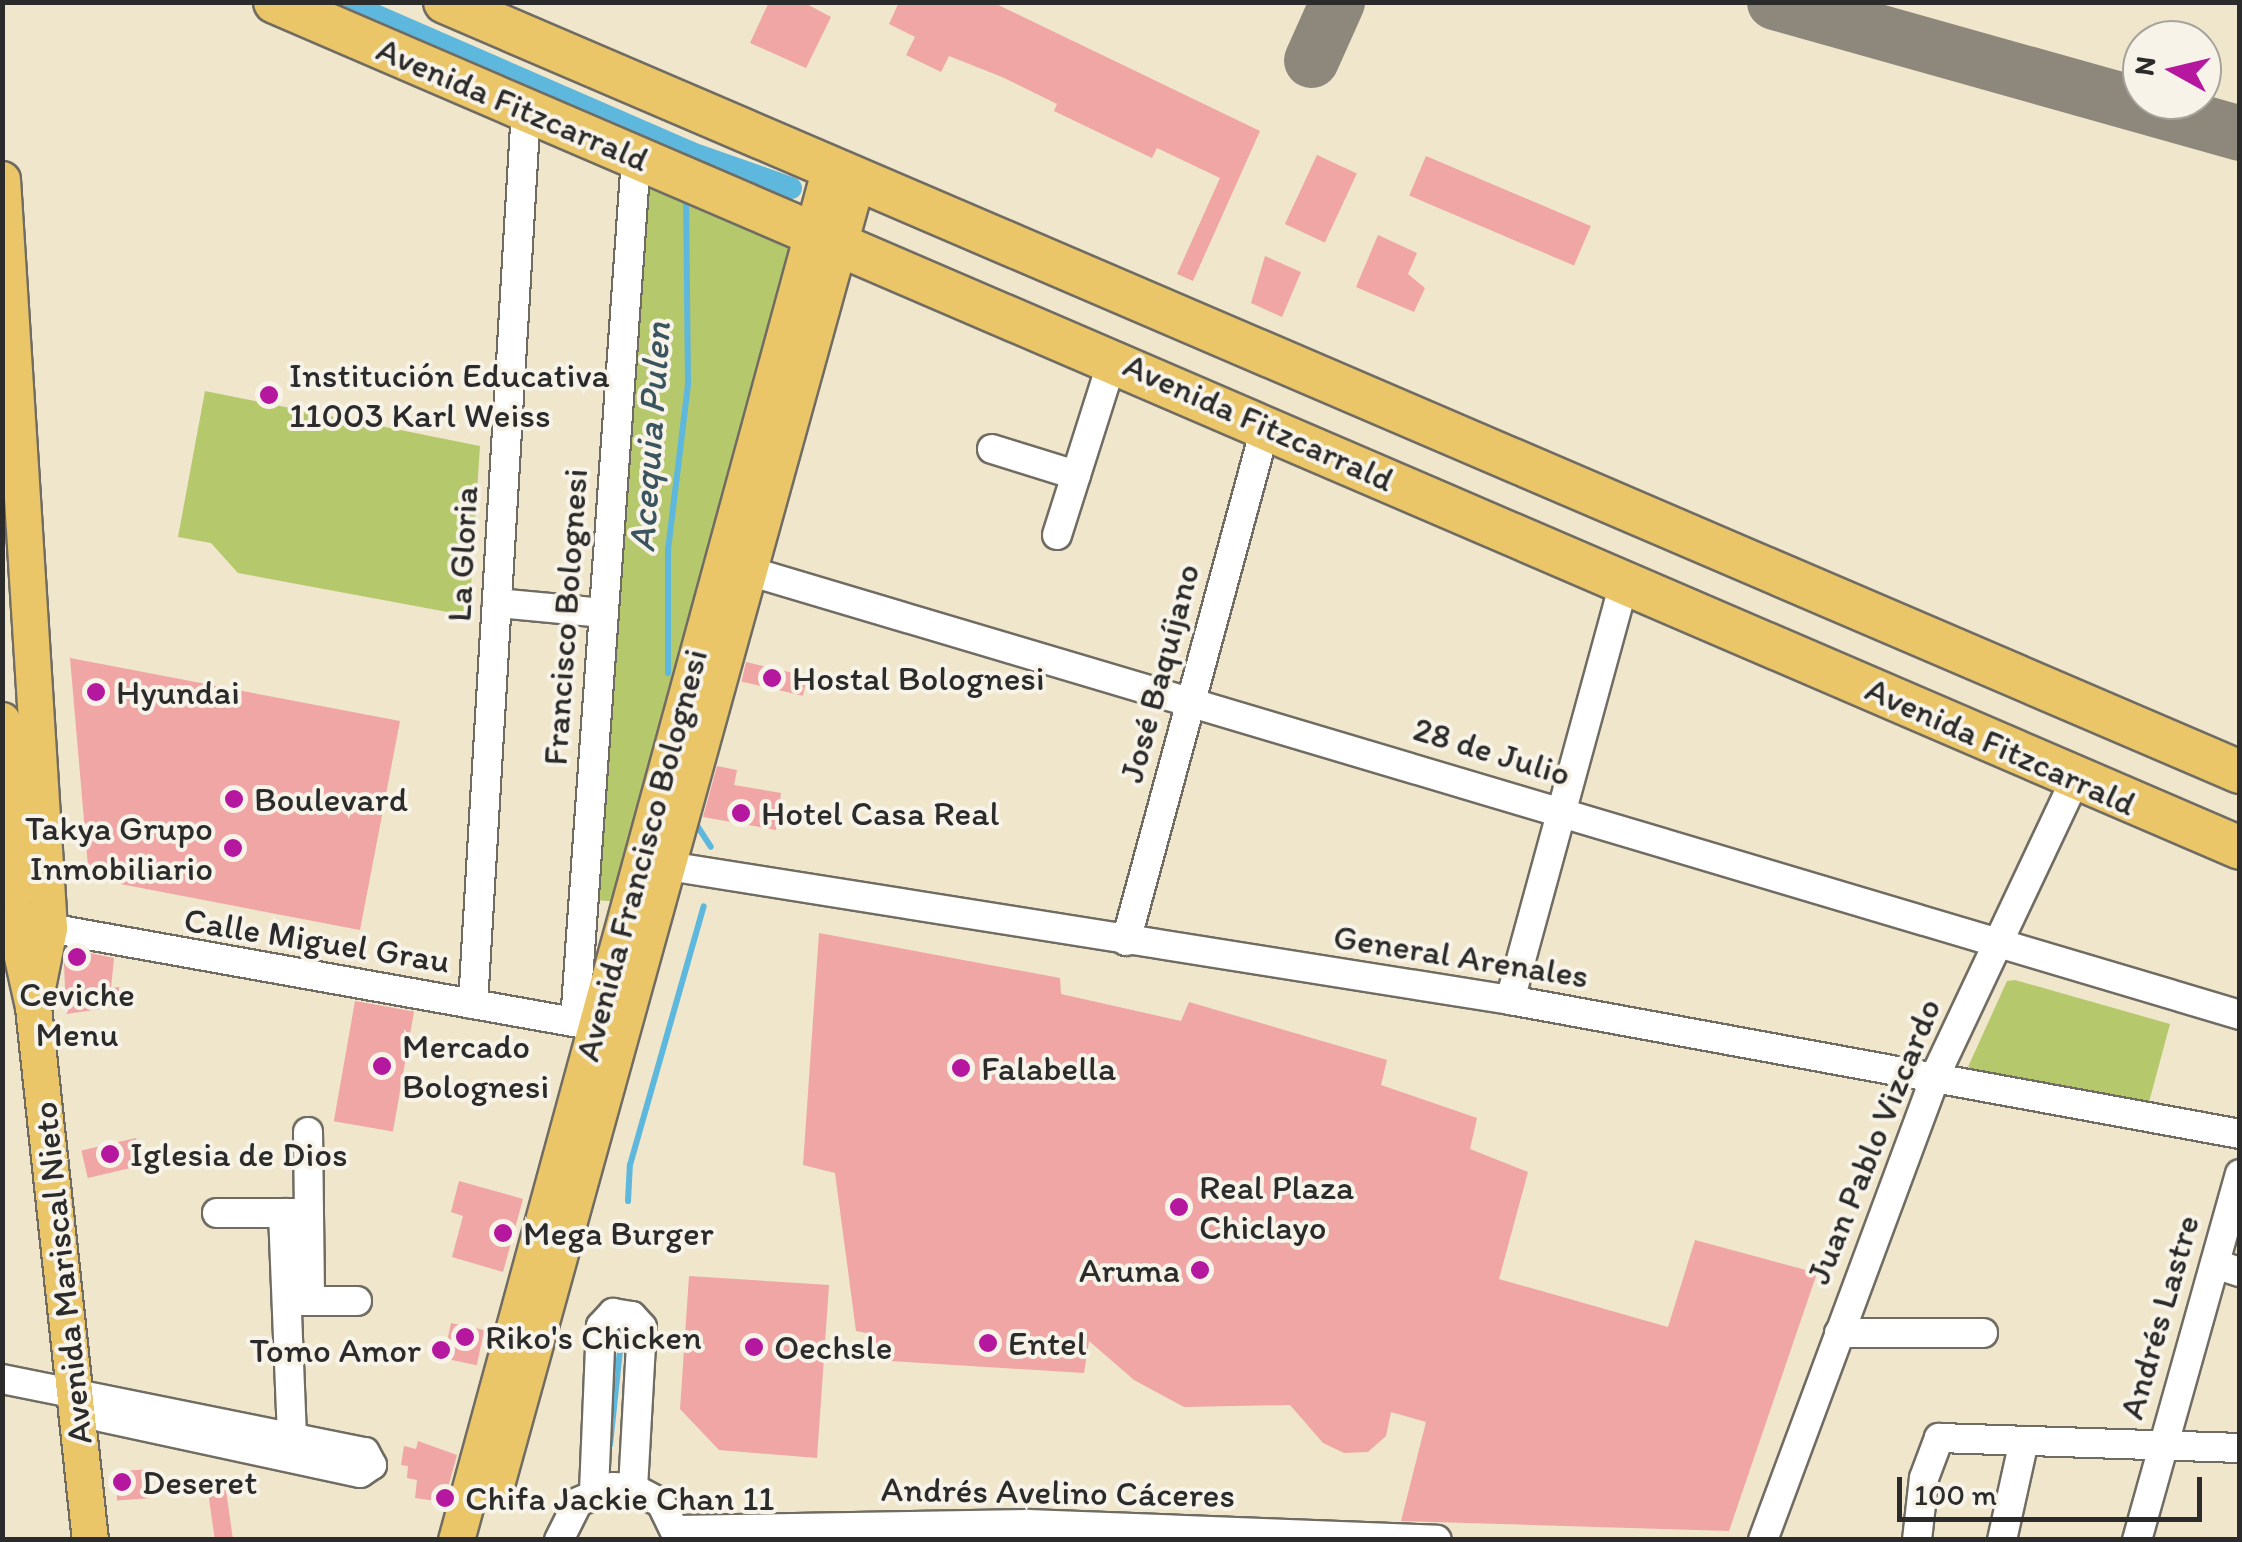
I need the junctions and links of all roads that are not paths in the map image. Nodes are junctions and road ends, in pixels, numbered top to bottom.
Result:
1 (274, 2) edge
2 (445, 2) edge
3 (526, 109) junction
4 (636, 158) junction
5 (843, 177) junction
6 (2, 179) edge
7 (822, 235) junction
8 (1113, 358) junction
9 (1266, 426) junction
10 (992, 448) dead end
11 (10, 458) edge
12 (1076, 476) junction
13 (1058, 536) dead end
14 (734, 567) junction
15 (1626, 581) junction
16 (497, 603) junction
17 (602, 613) junction
18 (1191, 698) junction
19 (2, 720) edge
20 (2240, 772) edge
21 (2075, 780) junction
22 (1560, 811) junction
23 (6, 812) edge
24 (2240, 848) edge
25 (668, 866) junction
26 (8, 920) edge
27 (49, 928) junction
28 (1996, 940) junction
29 (1126, 941) junction
30 (1510, 1000) junction
31 (473, 1004) junction
32 (33, 1007) junction
33 (2240, 1016) edge
34 (597, 1026) junction
35 (1936, 1074) junction
36 (308, 1132) dead end
37 (2240, 1134) edge
38 (2240, 1174) edge
39 (296, 1213) junction
40 (217, 1214) dead end
41 (2227, 1268) edge
42 (298, 1301) junction
43 (357, 1301) dead end
44 (1839, 1333) junction
45 (1984, 1334) dead end
46 (2, 1379) edge
47 (76, 1398) junction
48 (292, 1437) junction
49 (2024, 1440) junction
50 (2160, 1447) junction
51 (2240, 1448) edge
52 (633, 1488) junction
53 (594, 1491) junction
54 (1028, 1531) edge
55 (678, 1534) edge
56 (1388, 1538) edge
57 (558, 1539) edge
58 (90, 1540) edge
59 (456, 1540) edge
60 (481, 1540) edge
61 (1437, 1540) edge
62 (1764, 1540) edge
63 (1916, 1540) edge
64 (2002, 1540) edge
65 (2137, 1540) edge

1 - 3 highway, Avenida Fitzcarrald
2 - 5 highway, Avenida Fitzcarrald
3 - 4 highway, Avenida Fitzcarrald
3 - 16 street, La Gloria
4 - 7 highway, Avenida Fitzcarrald
4 - 17 street, Francisco Bolognesi
5 - 7 main road, Avenida Francisco Bolognesi
5 - 20 highway, Avenida Fitzcarrald
6 - 11 main road, Avenida Mariscal Nieto
7 - 8 highway, Avenida Fitzcarrald
7 - 14 main road, Avenida Francisco Bolognesi
8 - 9 highway, Avenida Fitzcarrald
8 - 12 street
9 - 15 highway, Avenida Fitzcarrald
9 - 18 street, José Baquíjano
10 - 12 street
11 - 27 main road, Avenida Mariscal Nieto
12 - 13 street
14 - 18 street, 28 de Julio
14 - 25 main road, Avenida Francisco Bolognesi
14 - 34 main road, Avenida Francisco Bolognesi
15 - 21 highway, Avenida Fitzcarrald
15 - 22 street
16 - 17 street
16 - 31 street, La Gloria
17 - 34 street, Francisco Bolognesi
18 - 22 street, 28 de Julio
18 - 29 street, José Baquíjano
19 - 23 main road, Avenida Mariscal Nieto
21 - 24 highway, Avenida Fitzcarrald
21 - 28 street, Juan Pablo Vizcardo
22 - 28 street, 28 de Julio
22 - 30 street
23 - 26 main road, Avenida Mariscal Nieto
25 - 29 street, General Arenales
25 - 34 main road, Avenida Francisco Bolognesi
26 - 27 street, Calle Miguel Grau
26 - 32 main road, Avenida Mariscal Nieto
27 - 31 street, Calle Miguel Grau
27 - 32 main road, Avenida Mariscal Nieto
28 - 33 street, 28 de Julio
28 - 35 street, Juan Pablo Vizcardo
29 - 30 street, General Arenales
30 - 35 street, General Arenales
31 - 34 street, Calle Miguel Grau
32 - 47 main road, Avenida Mariscal Nieto
34 - 59 main road, Avenida Francisco Bolognesi
34 - 60 main road, Avenida Francisco Bolognesi
35 - 37 street, General Arenales
35 - 44 street, Juan Pablo Vizcardo
36 - 39 street
38 - 41 street, Andrés Lastre
39 - 40 street
39 - 42 street
41 - 50 street, Andrés Lastre
42 - 43 street
42 - 48 street
44 - 45 street
44 - 62 street, Juan Pablo Vizcardo
46 - 47 street
47 - 48 street
47 - 48 street
47 - 58 main road, Avenida Mariscal Nieto
49 - 50 street
49 - 63 street
49 - 64 street
50 - 51 street
50 - 65 street, Andrés Lastre
52 - 53 street
52 - 53 street
52 - 55 street
53 - 57 street
54 - 55 street, Andrés Avelino Cáceres
54 - 56 street, Andrés Avelino Cáceres
56 - 61 street, Andrés Avelino Cáceres

